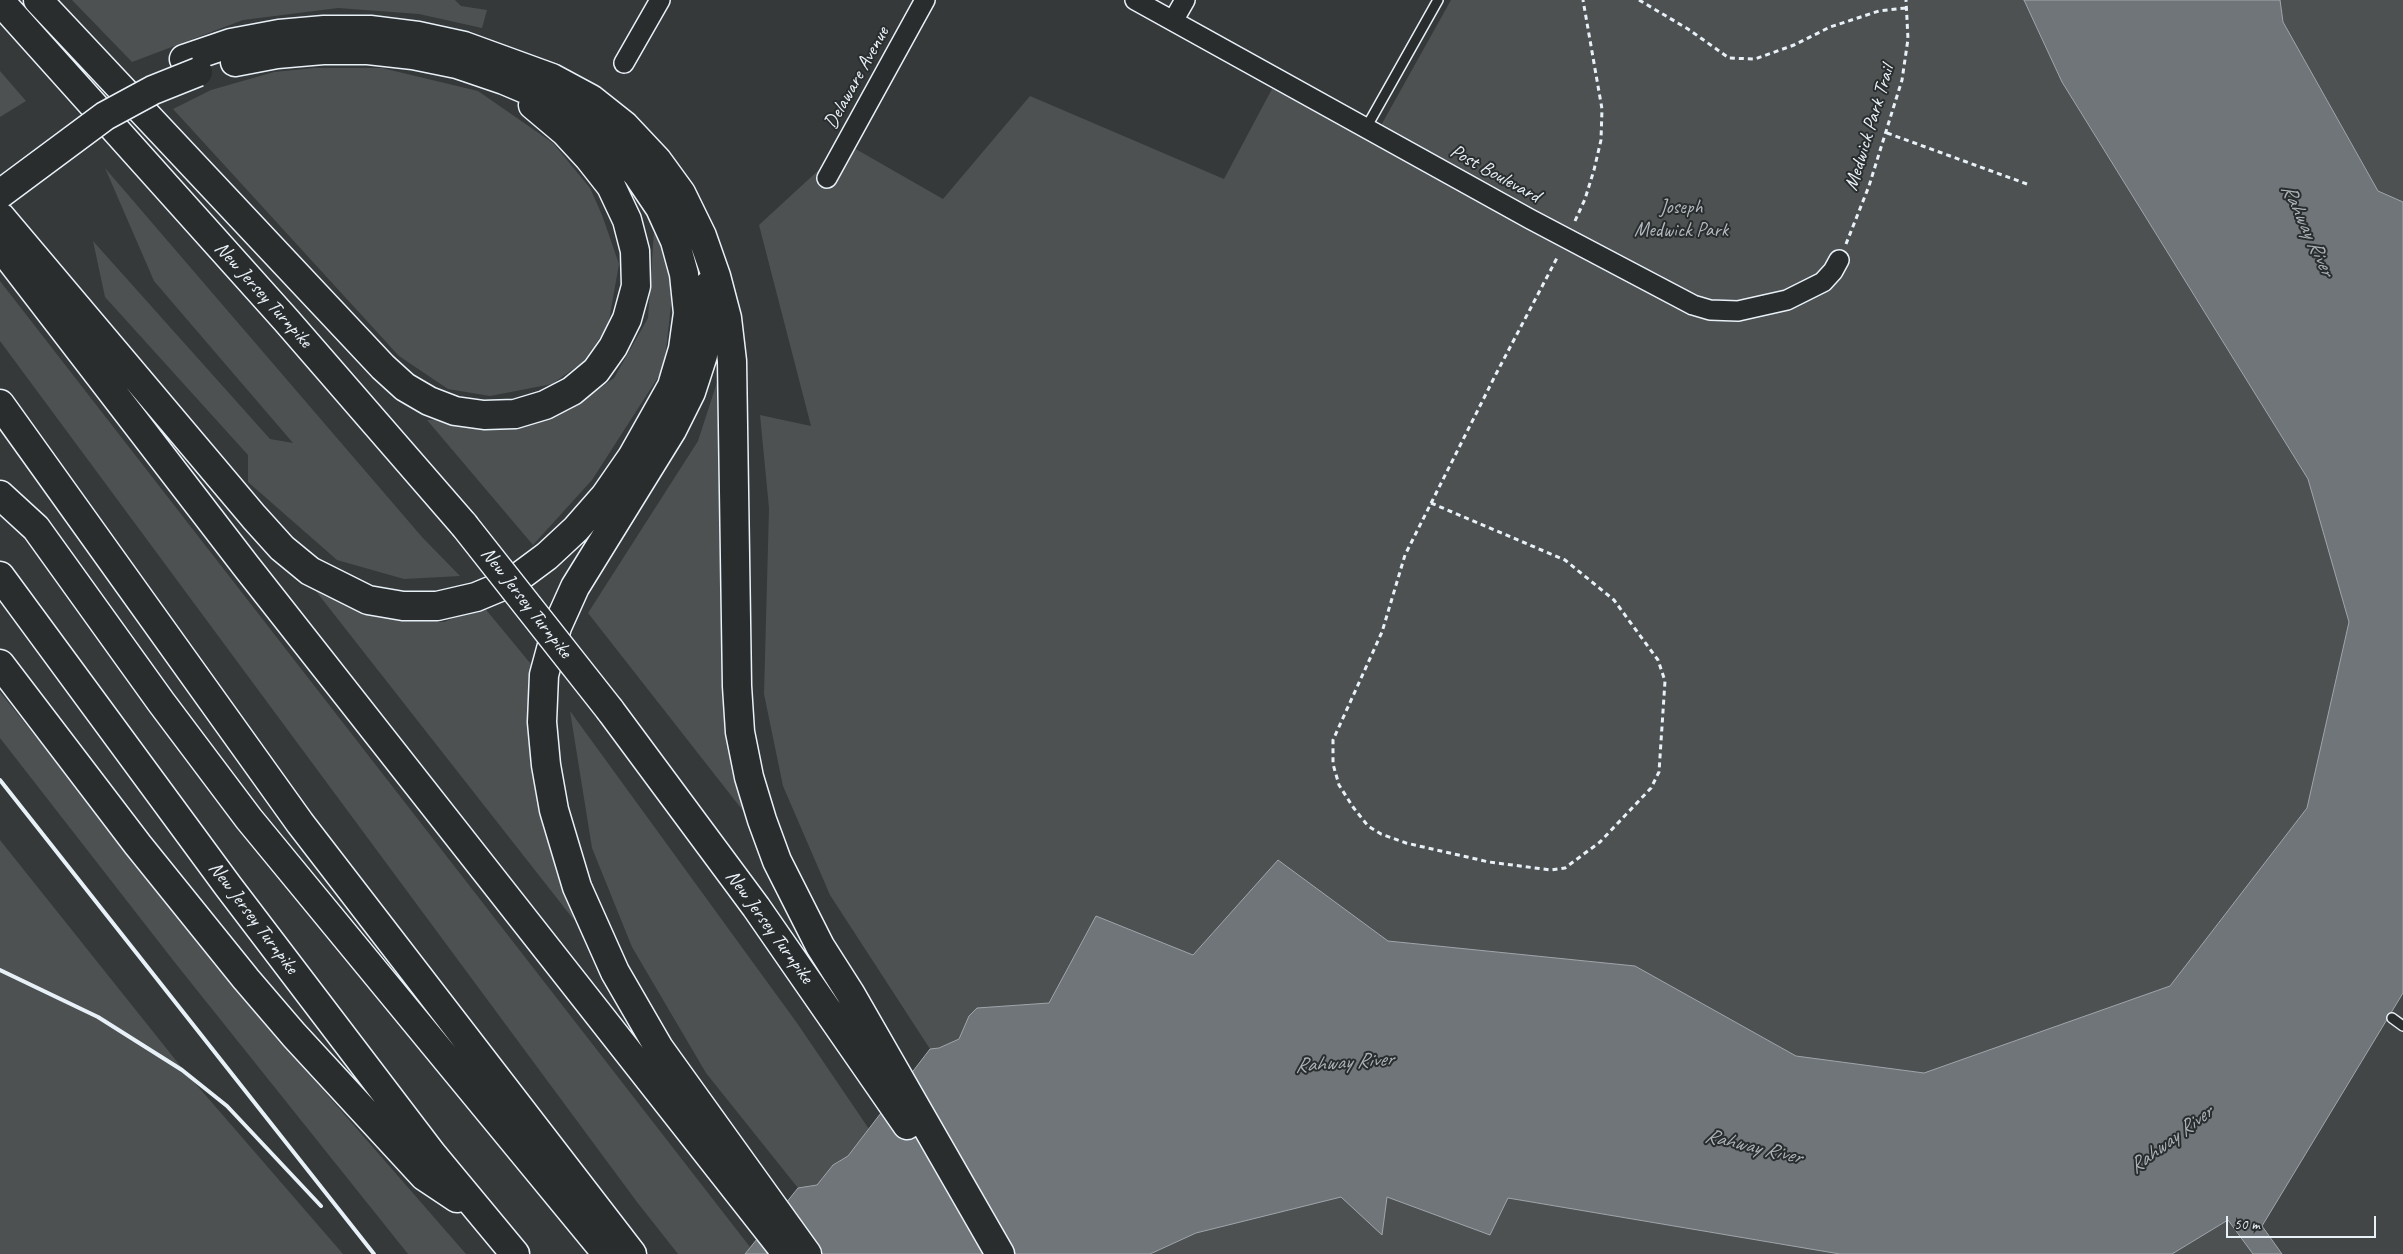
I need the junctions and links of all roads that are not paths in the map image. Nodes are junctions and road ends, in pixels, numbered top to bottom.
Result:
1 (38, 0) edge
2 (660, 0) edge
3 (925, 0) edge
4 (1135, 0) edge
5 (1185, 0) edge
6 (1438, 0) edge
7 (0, 1) edge
8 (1173, 21) junction
9 (624, 63) dead end
10 (457, 64) junction
11 (191, 66) junction
12 (1366, 128) junction
13 (0, 172) edge
14 (828, 178) dead end
15 (0, 194) edge
16 (0, 216) edge
17 (702, 236) junction
18 (0, 246) edge
19 (1839, 260) road end
20 (0, 404) edge
21 (0, 495) edge
22 (0, 576) edge
23 (4, 669) edge
24 (2392, 1018) dead end
25 (2403, 1026) edge
26 (714, 1142) junction
27 (428, 1165) junction
28 (622, 1250) edge
29 (515, 1254) edge
30 (788, 1254) edge
31 (807, 1254) edge
32 (990, 1254) edge
33 (1000, 1254) edge

1 - 10 highway
2 - 9 street
3 - 14 street, Delaware Avenue
4 - 8 street, Post Boulevard
5 - 8 street
6 - 12 lane
7 - 32 highway, New Jersey Turnpike, bridge
8 - 12 street, Post Boulevard
10 - 11 highway
10 - 16 highway
11 - 13 highway
11 - 15 highway, bridge
11 - 17 highway
12 - 19 street, Post Boulevard
17 - 26 highway
17 - 33 highway
18 - 26 highway
20 - 28 highway
21 - 28 highway
22 - 27 highway, New Jersey Turnpike
23 - 27 highway
24 - 25 lane
26 - 30 highway
26 - 31 highway
27 - 29 highway

